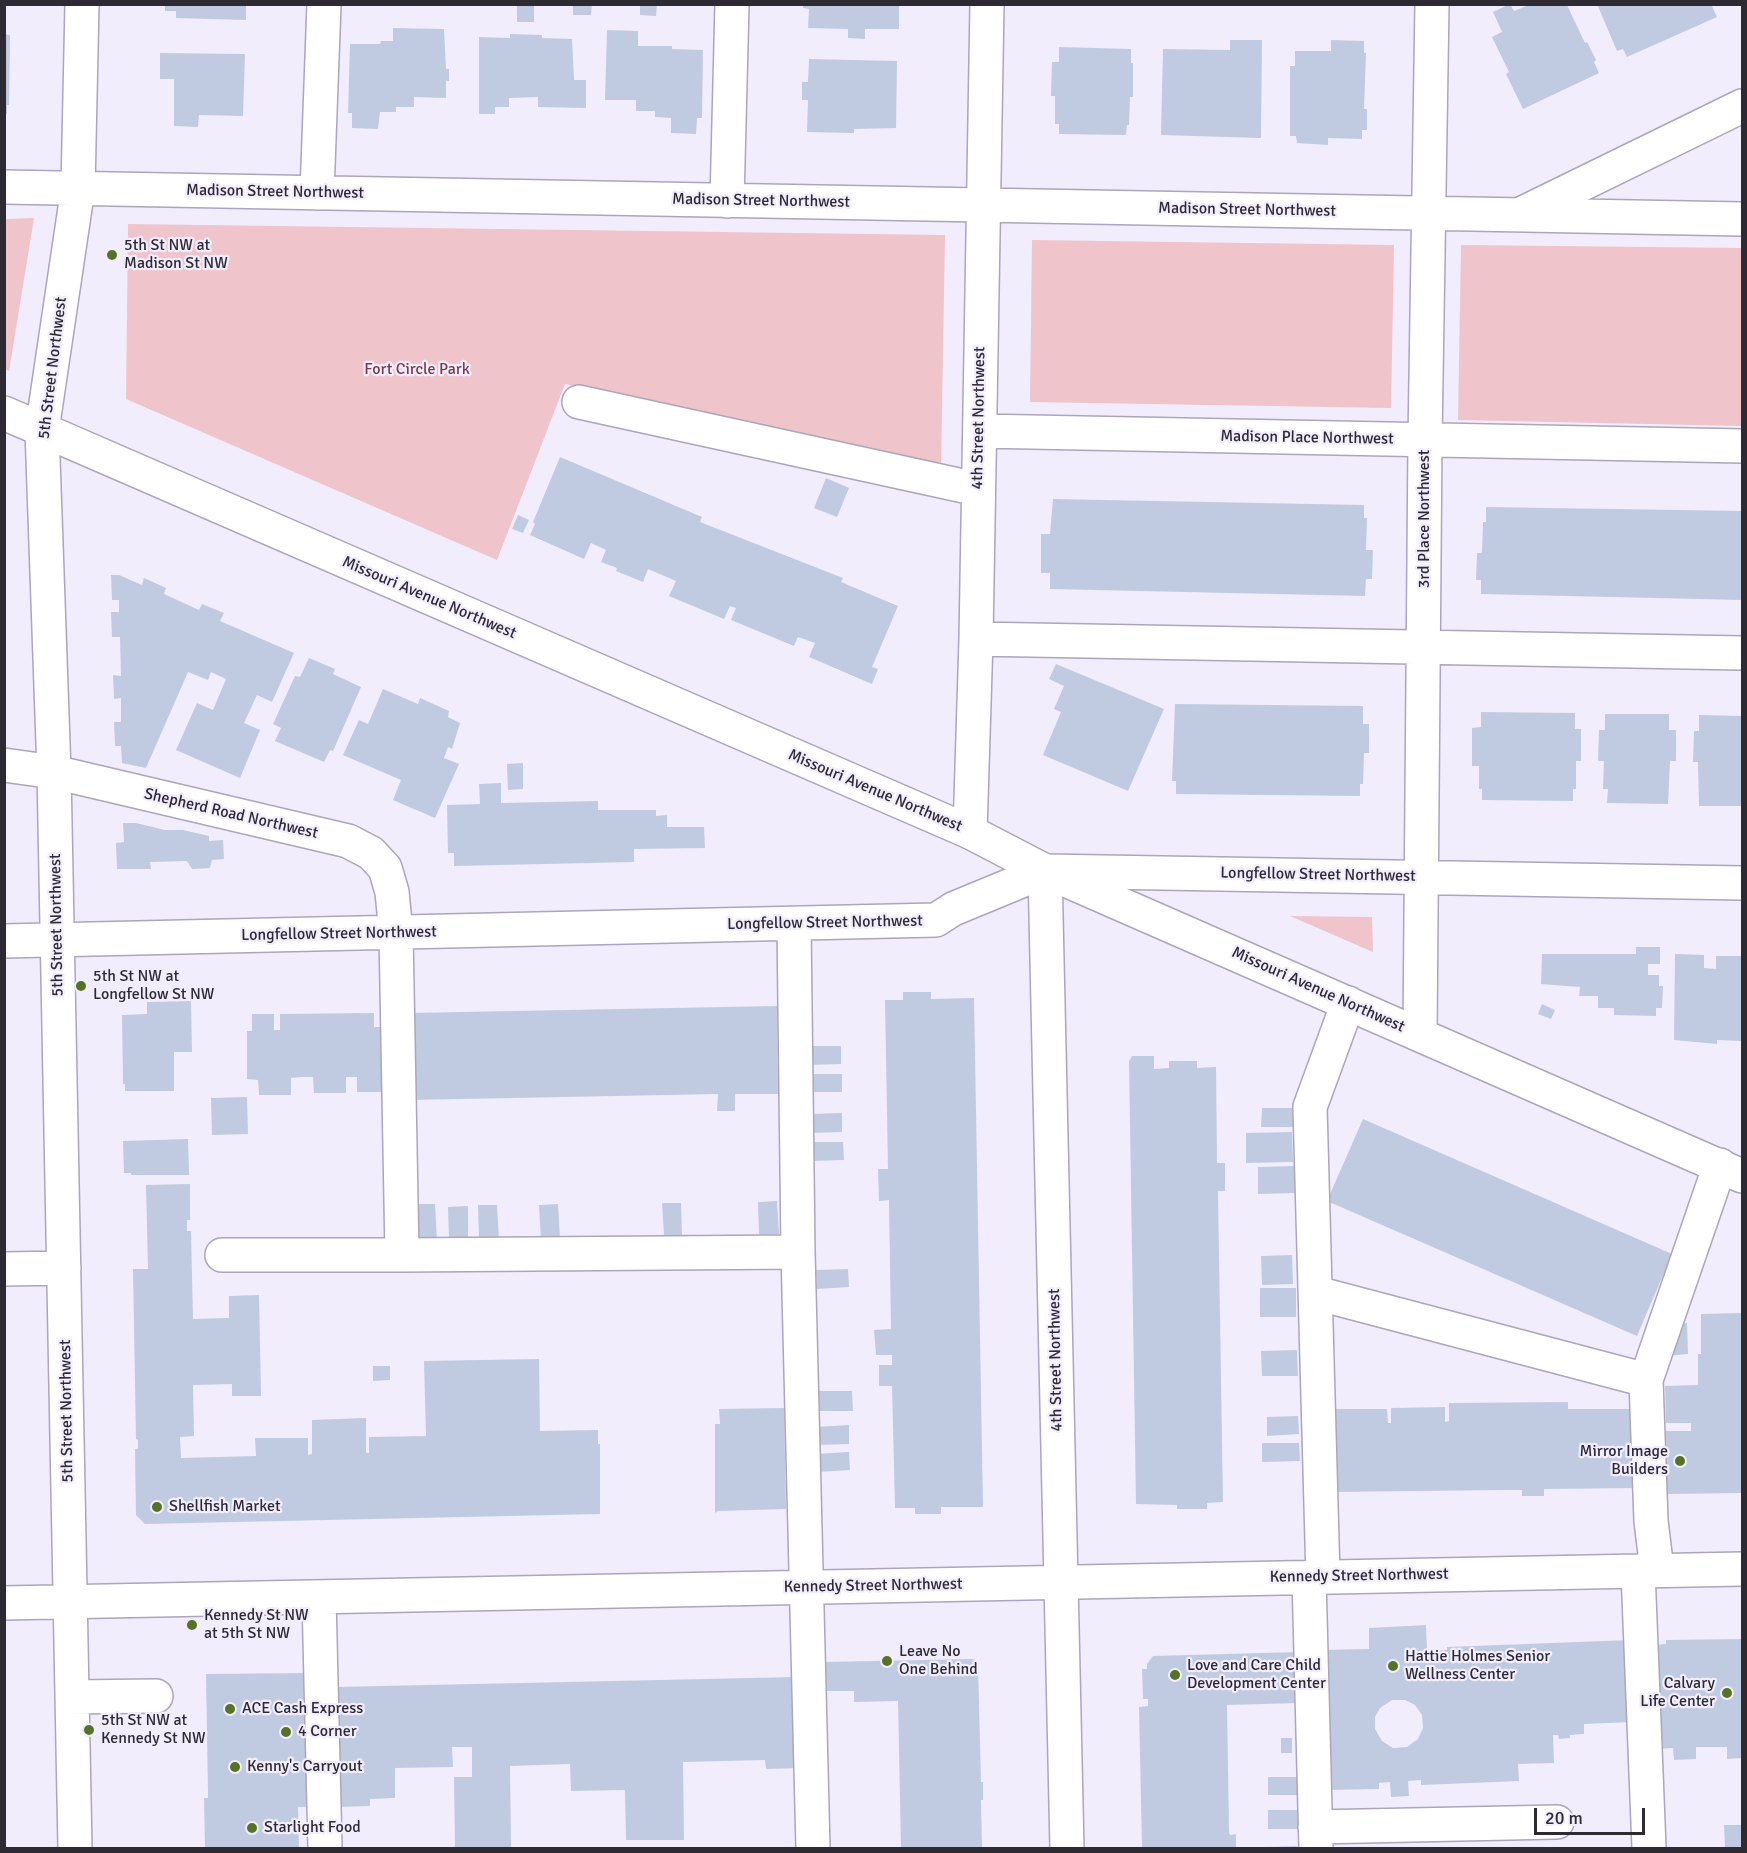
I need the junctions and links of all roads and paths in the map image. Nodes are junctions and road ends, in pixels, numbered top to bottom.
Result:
1 (82, 4) edge
2 (324, 4) edge
3 (732, 4) edge
4 (987, 4) edge
5 (1432, 4) edge
6 (1743, 106) edge
7 (4, 187) edge
8 (78, 188) junction
9 (317, 193) junction
10 (727, 201) junction
11 (983, 205) junction
12 (1429, 214) junction
13 (1518, 215) junction
14 (1743, 219) edge
15 (579, 402) dead end
16 (4, 413) edge
17 (42, 430) junction
18 (980, 431) junction
19 (1425, 440) junction
20 (1743, 446) edge
21 (977, 489) junction
22 (975, 639) junction
23 (1424, 648) junction
24 (1743, 653) edge
25 (4, 765) edge
26 (54, 772) junction
27 (970, 832) junction
28 (1045, 871) junction
29 (1422, 877) junction
30 (1743, 883) edge
31 (794, 924) junction
32 (396, 933) junction
33 (58, 940) junction
34 (4, 941) edge
35 (1348, 1003) junction
36 (1420, 1034) junction
37 (1731, 1171) edge
38 (798, 1252) junction
39 (222, 1255) dead end
40 (402, 1255) junction
41 (64, 1268) junction
42 (4, 1269) edge
43 (1316, 1293) junction
44 (1646, 1380) junction
45 (1743, 1569) edge
46 (1648, 1570) junction
47 (1316, 1577) junction
48 (1061, 1582) junction
49 (805, 1587) junction
50 (319, 1597) junction
51 (70, 1602) junction
52 (4, 1603) edge
53 (156, 1696) dead end
54 (72, 1697) junction
55 (1557, 1822) dead end
56 (1315, 1838) edge
57 (75, 1848) edge
58 (325, 1848) edge
59 (813, 1848) edge
60 (1067, 1848) edge
61 (1649, 1848) edge

1 - 8 street, 5th Street Northwest
2 - 9 street
3 - 10 street
4 - 11 street, 4th Street Northwest
5 - 12 street, 3rd Place Northwest
6 - 13 street, Madison Street Northwest
7 - 8 street, Madison Street Northwest
8 - 9 street, Madison Street Northwest
8 - 17 street, 5th Street Northwest
9 - 10 street, Madison Street Northwest
10 - 11 street, Madison Street Northwest
11 - 12 street, Madison Street Northwest
11 - 18 street, 4th Street Northwest
12 - 13 street, Madison Street Northwest
12 - 19 street, 3rd Place Northwest
13 - 14 street, Madison Street Northwest
15 - 21 street
16 - 17 street, Missouri Avenue Northwest
17 - 26 street, 5th Street Northwest
17 - 27 street, Missouri Avenue Northwest
18 - 19 street, Madison Place Northwest
18 - 21 street, 4th Street Northwest
19 - 20 street, Madison Place Northwest
19 - 23 street, 3rd Place Northwest
21 - 22 street, 4th Street Northwest
22 - 23 street
22 - 27 street, 4th Street Northwest
23 - 24 street
23 - 29 street, 3rd Place Northwest
25 - 26 street, Shepherd Road Northwest
26 - 32 street, Shepherd Road Northwest
26 - 33 street, 5th Street Northwest
27 - 28 street, Missouri Avenue Northwest
28 - 29 street, Longfellow Street Northwest
28 - 31 street, Longfellow Street Northwest
28 - 35 street, Missouri Avenue Northwest
28 - 48 street, 4th Street Northwest
29 - 30 street, Longfellow Street Northwest
29 - 36 street, 3rd Place Northwest
31 - 32 street, Longfellow Street Northwest
31 - 38 street
32 - 33 street, Longfellow Street Northwest
32 - 40 street, Shepherd Road Northwest
33 - 34 street, Longfellow Street Northwest
33 - 41 street, 5th Street Northwest
35 - 36 street, Missouri Avenue Northwest
35 - 43 street
36 - 37 street, Missouri Avenue Northwest
37 - 44 street
38 - 40 street
38 - 49 street
39 - 40 street
41 - 42 street
41 - 51 street, 5th Street Northwest
43 - 44 street
43 - 47 street
44 - 46 street
45 - 46 street, Kennedy Street Northwest
46 - 47 street, Kennedy Street Northwest
46 - 61 street
47 - 48 street, Kennedy Street Northwest
47 - 56 street
48 - 49 street, Kennedy Street Northwest
48 - 60 street, 4th Street Northwest
49 - 50 street, Kennedy Street Northwest
49 - 59 street
50 - 51 street, Kennedy Street Northwest
50 - 58 street
51 - 52 street, Kennedy Street Northwest
51 - 54 street, 5th Street Northwest
53 - 54 street
54 - 57 street, 5th Street Northwest
55 - 56 street

